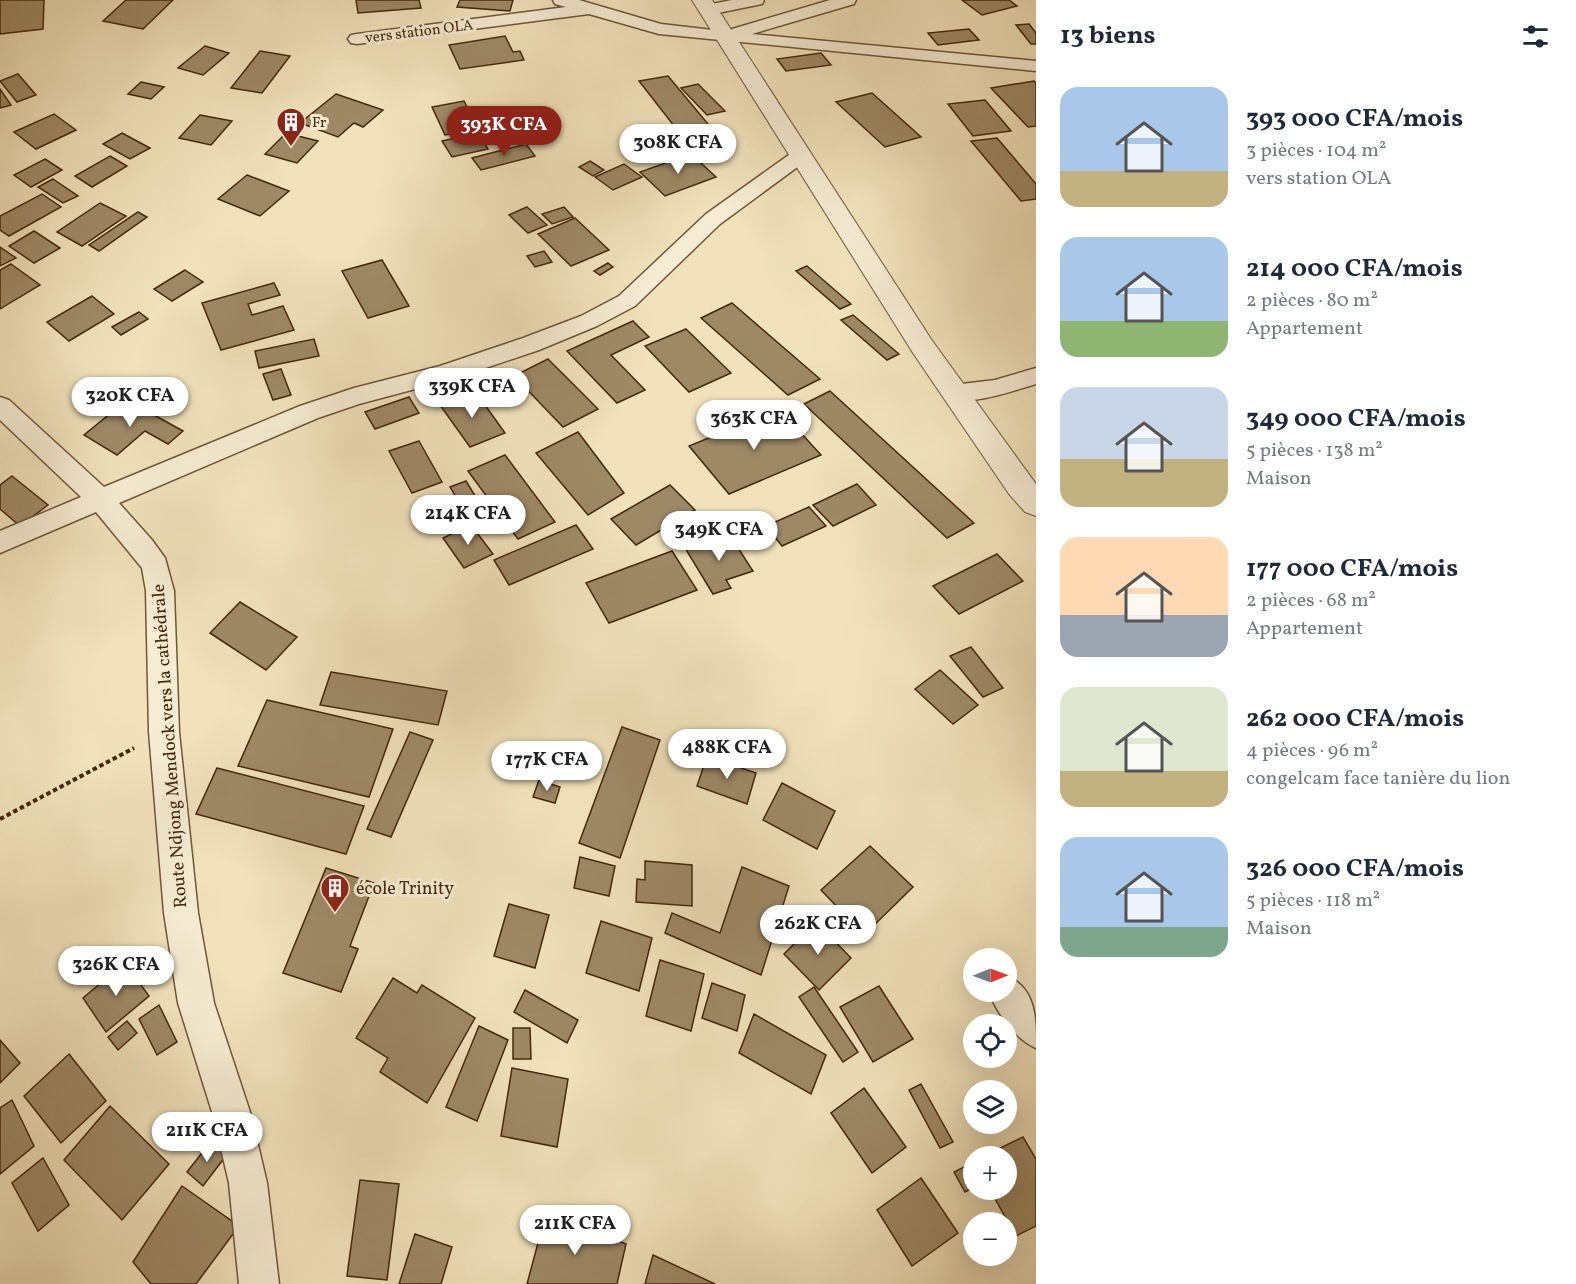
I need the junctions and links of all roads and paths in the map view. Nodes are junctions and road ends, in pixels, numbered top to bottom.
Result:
1 (561, 0) edge
2 (756, 0) edge
3 (848, 0) edge
4 (705, 5) edge
5 (588, 9) junction
6 (725, 37) junction
7 (357, 39) dead end
8 (1036, 66) edge
9 (800, 156) junction
10 (1036, 376) edge
11 (953, 392) junction
12 (0, 406) edge
13 (1031, 491) edge
14 (100, 499) junction
15 (0, 542) edge
16 (164, 732) junction
17 (0, 819) edge
18 (1014, 1002) edge
19 (1036, 1030) edge
20 (260, 1284) edge

1 - 5 street
2 - 4 street
3 - 6 street
4 - 6 street
5 - 6 street
5 - 7 street, vers station OLA
6 - 8 street
6 - 9 street
9 - 11 street
9 - 14 street
10 - 11 street
11 - 13 street
12 - 14 street, Route Ndjong Mendock vers la cathédrale
14 - 15 street
14 - 16 street, Route Ndjong Mendock vers la cathédrale
16 - 17 path
16 - 20 street, Route Ndjong Mendock vers la cathédrale
18 - 19 street

